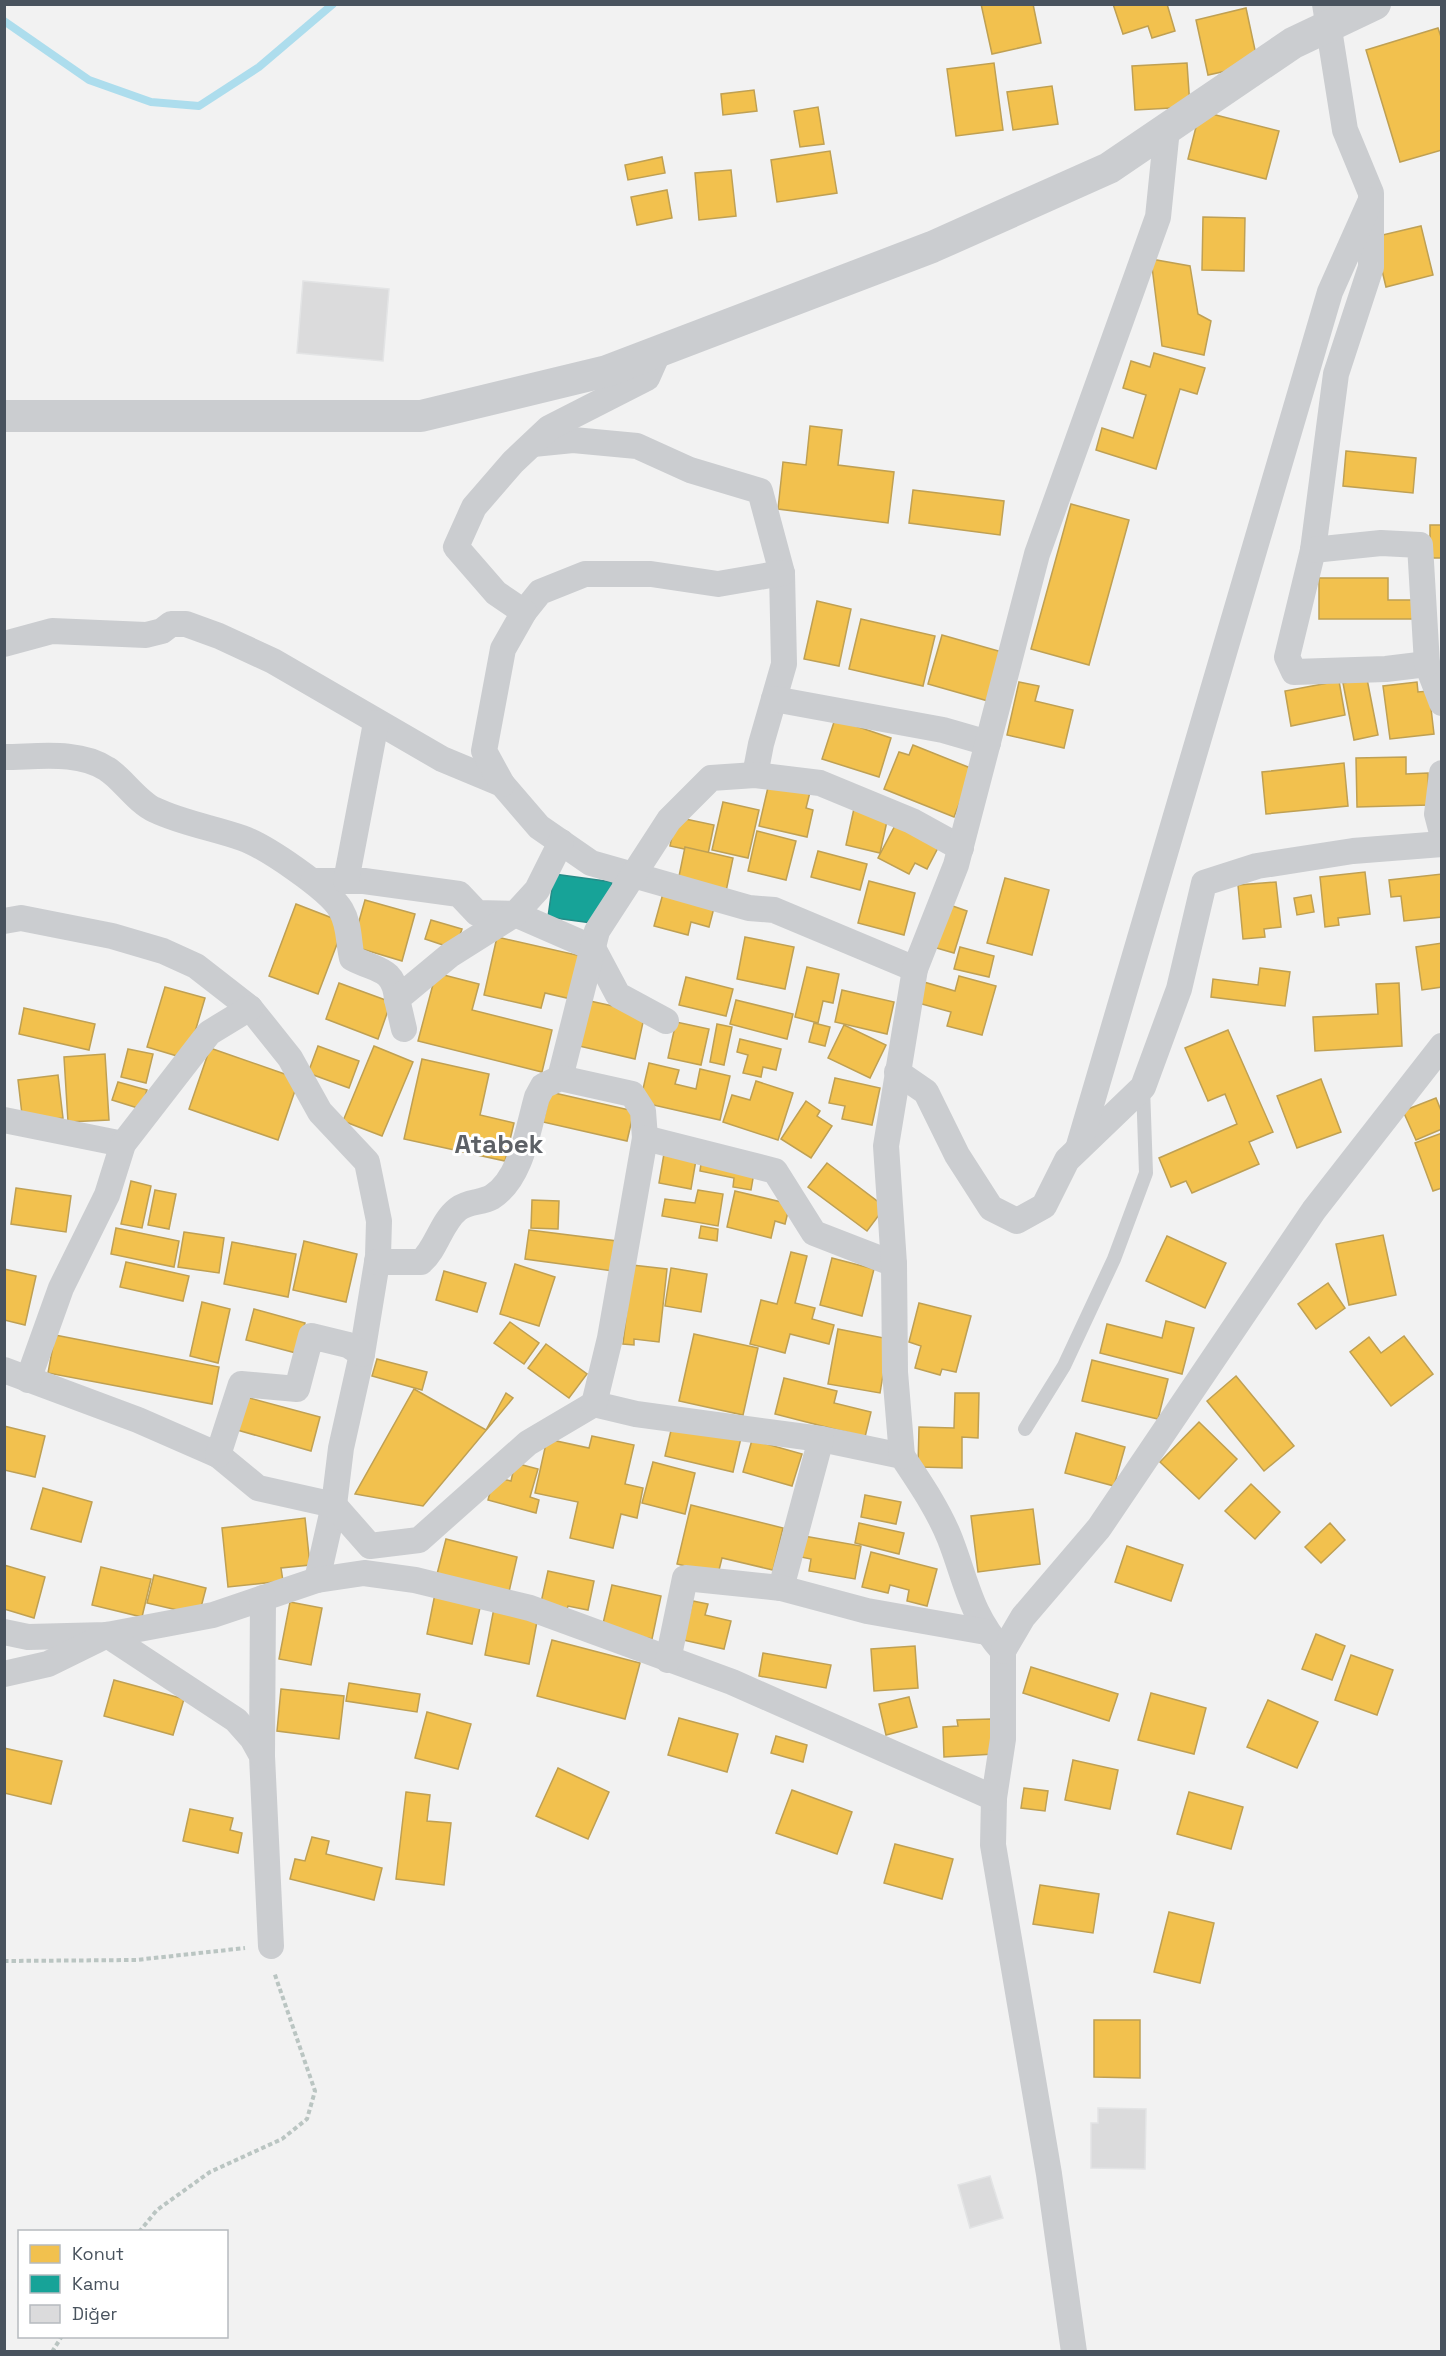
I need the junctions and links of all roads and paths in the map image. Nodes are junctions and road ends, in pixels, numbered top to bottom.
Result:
1 (1375, 4) edge
2 (1326, 16) edge
3 (1167, 129) junction
4 (1371, 200) junction
5 (659, 351) junction
6 (4, 417) edge
7 (533, 444) junction
8 (1313, 550) junction
9 (782, 573) junction
10 (524, 612) junction
11 (4, 644) edge
12 (1427, 664) junction
13 (774, 699) junction
14 (1442, 702) edge
15 (376, 723) junction
16 (988, 743) junction
17 (4, 757) edge
18 (1442, 773) edge
19 (756, 775) junction
20 (502, 784) junction
21 (1442, 833) edge
22 (561, 842) junction
23 (1442, 844) edge
24 (961, 848) junction
25 (633, 875) junction
26 (313, 881) junction
27 (346, 881) junction
28 (515, 914) junction
29 (4, 921) edge
30 (593, 948) junction
31 (915, 969) junction
32 (398, 999) junction
33 (250, 1008) junction
34 (666, 1020) dead end
35 (404, 1029) dead end
36 (1442, 1046) edge
37 (897, 1072) junction
38 (560, 1078) junction
39 (1442, 1080) edge
40 (1143, 1087) junction
41 (1404, 1095) junction
42 (4, 1120) edge
43 (645, 1138) junction
44 (123, 1143) junction
45 (1078, 1149) junction
46 (377, 1262) junction
47 (894, 1264) junction
48 (362, 1354) junction
49 (4, 1370) edge
50 (28, 1380) junction
51 (594, 1404) junction
52 (1025, 1430) dead end
53 (821, 1439) junction
54 (218, 1455) junction
55 (902, 1455) junction
56 (334, 1505) junction
57 (420, 1540) junction
58 (364, 1573) junction
59 (317, 1580) junction
60 (781, 1588) junction
61 (263, 1598) junction
62 (4, 1632) edge
63 (986, 1632) junction
64 (107, 1635) junction
65 (1003, 1651) junction
66 (668, 1660) junction
67 (4, 1674) edge
68 (262, 1756) junction
69 (994, 1798) junction
70 (271, 1946) junction
71 (4, 1961) edge
72 (141, 2230) edge
73 (61, 2338) edge
74 (52, 2352) edge
75 (1074, 2352) edge

1 - 2 street
2 - 3 street
2 - 4 street
3 - 5 street
3 - 16 street
4 - 8 street
4 - 45 street
5 - 6 street
5 - 7 street
7 - 9 street
7 - 10 street
8 - 12 street
8 - 12 street
9 - 10 street
9 - 13 street
10 - 20 street
11 - 15 street
12 - 14 street
13 - 16 street
13 - 19 street
15 - 20 street
15 - 27 street
16 - 24 street
17 - 26 street
18 - 21 street
19 - 24 street
19 - 25 street
20 - 22 street
22 - 25 street
22 - 28 street
23 - 40 street
24 - 31 street
25 - 30 street
25 - 31 street
26 - 27 street
26 - 32 street
27 - 28 street
28 - 30 street
28 - 32 street
29 - 33 street
30 - 34 street
30 - 38 street
31 - 37 street
32 - 35 street
33 - 44 street
33 - 46 street
36 - 41 street
37 - 45 street
37 - 47 street
38 - 43 street
38 - 46 street
39 - 41 street
40 - 45 street
40 - 52 lane
41 - 65 street
42 - 44 street
43 - 47 street
43 - 51 street
44 - 50 street
46 - 48 street
47 - 55 street
48 - 54 street
48 - 56 street
49 - 50 street
50 - 54 street
51 - 53 street
51 - 57 street
53 - 55 street
53 - 60 street
54 - 56 street
55 - 63 street
56 - 57 street
56 - 59 street
57 - 58 street
58 - 59 street
58 - 66 street
59 - 61 street
60 - 63 street
60 - 66 street
61 - 64 street
61 - 68 street
62 - 64 street
63 - 65 street
64 - 67 street
64 - 68 street
65 - 69 street
66 - 69 street
68 - 70 street
69 - 75 street
70 - 71 path
70 - 72 path
73 - 74 path

